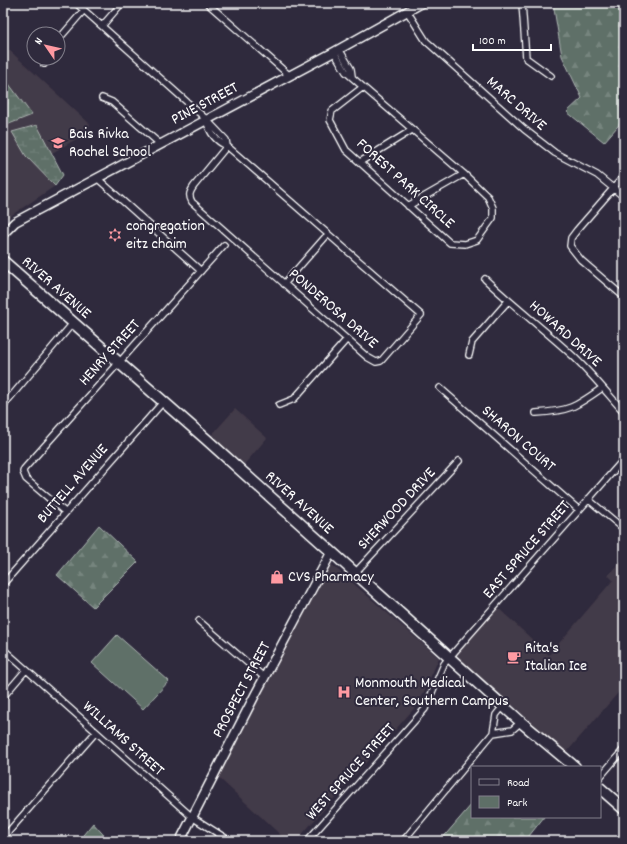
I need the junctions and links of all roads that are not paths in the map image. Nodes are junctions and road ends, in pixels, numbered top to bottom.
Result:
1 (76, 3) edge
2 (122, 3) edge
3 (207, 3) edge
4 (422, 3) edge
5 (522, 3) edge
6 (84, 10) junction
7 (407, 11) junction
8 (102, 26) junction
9 (66, 31) edge
10 (336, 51) junction
11 (290, 76) junction
12 (551, 76) dead end
13 (363, 88) junction
14 (102, 98) dead end
15 (206, 119) junction
16 (412, 130) junction
17 (160, 144) junction
18 (227, 146) junction
19 (360, 162) junction
20 (464, 174) junction
21 (624, 176) edge
22 (97, 178) junction
23 (614, 188) junction
24 (624, 197) edge
25 (408, 206) junction
26 (3, 234) edge
27 (328, 234) junction
28 (224, 245) dead end
29 (3, 262) edge
30 (201, 271) junction
31 (485, 278) dead end
32 (284, 284) junction
33 (624, 297) edge
34 (508, 300) junction
35 (73, 323) junction
36 (347, 339) junction
37 (469, 355) dead end
38 (118, 363) junction
39 (440, 388) dead end
40 (602, 388) junction
41 (163, 402) junction
42 (279, 405) dead end
43 (3, 406) edge
44 (624, 412) edge
45 (536, 413) dead end
46 (624, 459) edge
47 (459, 461) dead end
48 (588, 500) junction
49 (579, 510) junction
50 (65, 512) junction
51 (624, 529) edge
52 (331, 553) junction
53 (354, 574) junction
54 (3, 584) edge
55 (199, 621) dead end
56 (3, 649) edge
57 (449, 658) junction
58 (26, 670) junction
59 (265, 678) junction
60 (3, 697) edge
61 (504, 705) junction
62 (521, 722) junction
63 (96, 732) junction
64 (493, 733) junction
65 (624, 749) edge
66 (574, 766) edge
67 (601, 776) edge
68 (601, 789) edge
69 (624, 809) edge
70 (192, 817) junction
71 (3, 838) edge
72 (180, 841) edge
73 (230, 841) edge
74 (308, 841) edge
75 (403, 841) edge

1 - 6 street, PONDEROSA DRIVE
2 - 8 street
3 - 11 street
4 - 7 street, PINE STREET
5 - 12 street
6 - 8 street, PONDEROSA DRIVE
6 - 9 street
7 - 10 street, PINE STREET
7 - 23 street, MARC DRIVE
8 - 15 street, PONDEROSA DRIVE
10 - 11 street, PINE STREET
10 - 13 street, FOREST PARK CIRCLE
11 - 15 street, PINE STREET
13 - 16 street, FOREST PARK CIRCLE
13 - 19 street, FOREST PARK CIRCLE
14 - 17 street
15 - 17 street, PINE STREET
15 - 18 street, PONDEROSA DRIVE
16 - 19 street
16 - 20 street, FOREST PARK CIRCLE
17 - 22 street, PINE STREET
18 - 27 street, PONDEROSA DRIVE
18 - 32 street, PONDEROSA DRIVE
19 - 25 street, FOREST PARK CIRCLE
20 - 25 street
20 - 25 street, FOREST PARK CIRCLE
21 - 23 street
22 - 26 street, PINE STREET
22 - 30 street
23 - 24 street, MARC DRIVE
23 - 33 street
27 - 32 street
27 - 36 street, PONDEROSA DRIVE
28 - 30 street, HENRY STREET
29 - 35 highway, RIVER AVENUE
30 - 38 street, HENRY STREET
31 - 34 street, HOWARD DRIVE
32 - 36 street, PONDEROSA DRIVE
34 - 37 street
34 - 40 street, HOWARD DRIVE
35 - 38 highway, RIVER AVENUE
35 - 43 street
36 - 42 street
38 - 41 highway, RIVER AVENUE
38 - 50 street, HENRY STREET
39 - 49 street, SHARON COURT
40 - 44 street, HOWARD DRIVE
40 - 45 street
41 - 50 street, BUTTELL AVENUE
41 - 52 highway, RIVER AVENUE
46 - 48 street, EAST SPRUCE STREET
47 - 53 street, SHERWOOD DRIVE
48 - 49 street, EAST SPRUCE STREET
48 - 51 street
49 - 57 street, EAST SPRUCE STREET
50 - 54 street, BUTTELL AVENUE
52 - 53 highway, RIVER AVENUE
52 - 59 street, PROSPECT STREET
53 - 57 highway, RIVER AVENUE
55 - 59 street
56 - 58 street, WILLIAMS STREET
57 - 61 highway, RIVER AVENUE
57 - 74 street, WEST SPRUCE STREET
58 - 60 street
58 - 63 street, WILLIAMS STREET
59 - 70 street, PROSPECT STREET
61 - 62 highway, RIVER AVENUE
61 - 64 street
62 - 64 street
62 - 66 highway, RIVER AVENUE
63 - 70 street, WILLIAMS STREET
63 - 71 street
64 - 75 street
65 - 67 street
68 - 69 highway
70 - 72 street, PROSPECT STREET
70 - 73 street, WILLIAMS STREET

